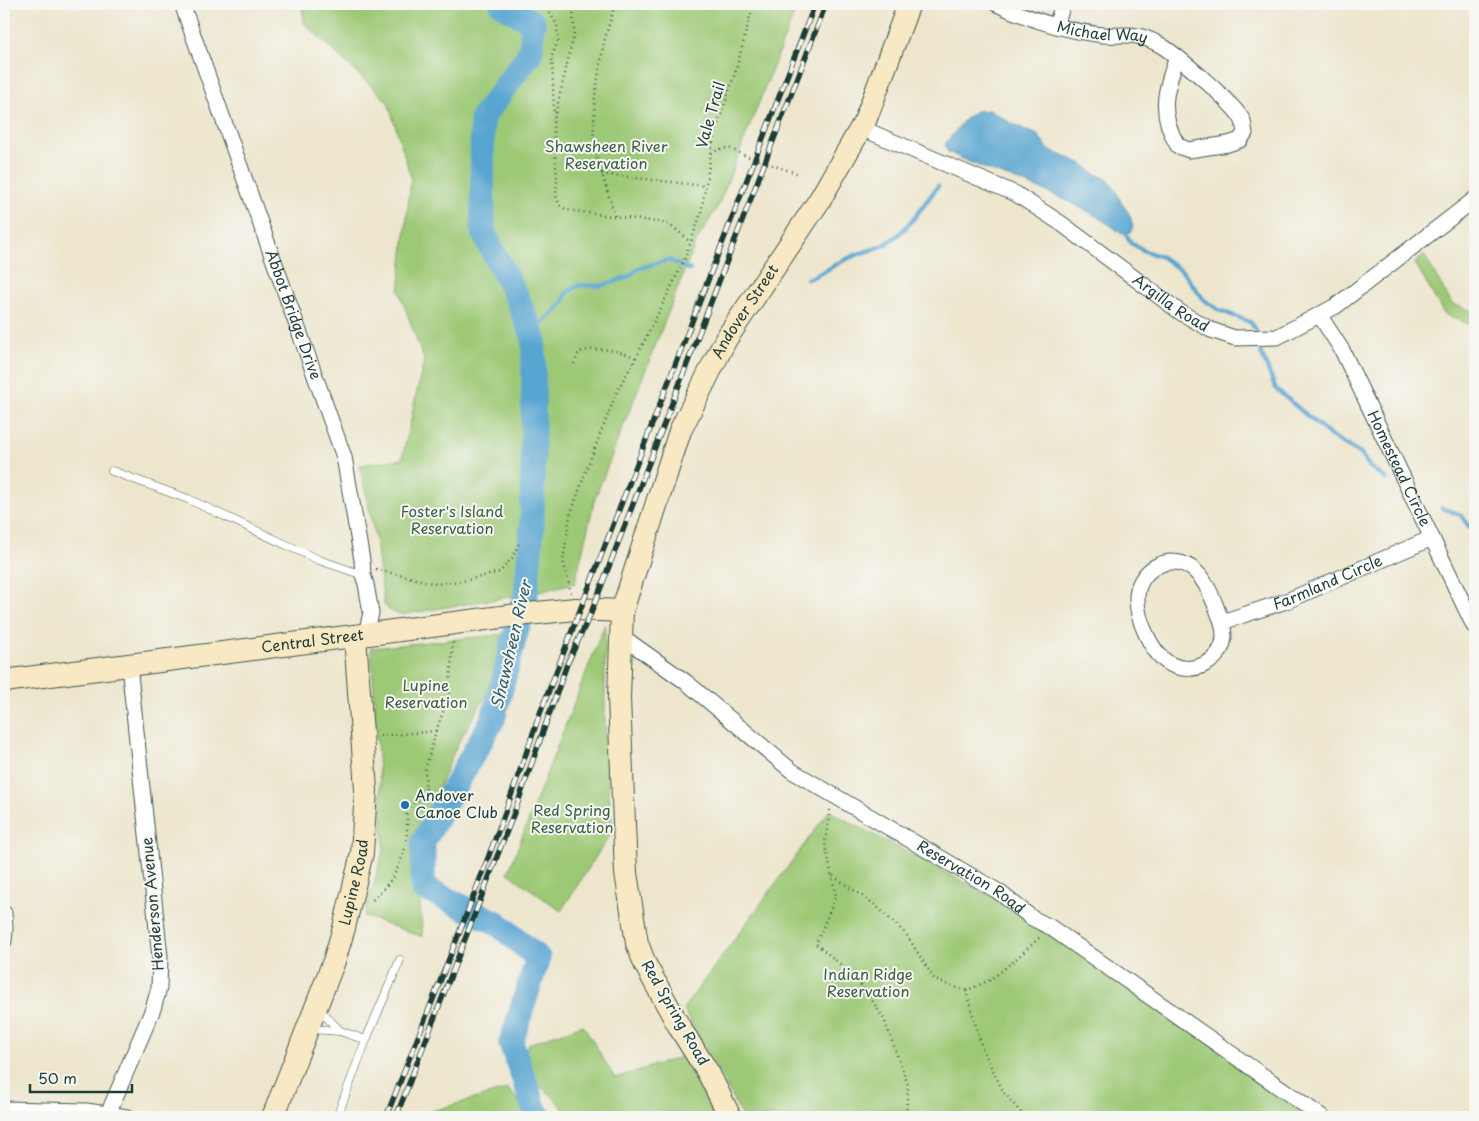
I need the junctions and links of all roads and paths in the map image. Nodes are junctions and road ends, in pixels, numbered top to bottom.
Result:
1 (182, 4) edge
2 (545, 4) edge
3 (573, 4) edge
4 (615, 4) edge
5 (751, 4) edge
6 (909, 4) edge
7 (997, 4) edge
8 (1063, 4) edge
9 (1056, 26) junction
10 (1177, 57) junction
11 (554, 122) junction
12 (861, 128) junction
13 (711, 153) junction
14 (602, 174) junction
15 (798, 174) dead end
16 (706, 186) junction
17 (1475, 200) edge
18 (615, 216) junction
19 (690, 242) junction
20 (1320, 316) junction
21 (636, 358) junction
22 (574, 364) dead end
23 (112, 471) dead end
24 (1432, 538) junction
25 (519, 543) dead end
26 (362, 570) junction
27 (575, 609) junction
28 (622, 611) junction
29 (1222, 622) junction
30 (1474, 626) edge
31 (361, 635) junction
32 (621, 636) junction
33 (453, 638) dead end
34 (129, 665) junction
35 (4, 681) edge
36 (436, 732) junction
37 (362, 738) junction
38 (837, 798) junction
39 (833, 876) junction
40 (350, 901) junction
41 (4, 913) edge
42 (1050, 928) junction
43 (4, 941) edge
44 (400, 960) dead end
45 (966, 991) junction
46 (316, 1006) junction
47 (308, 1028) junction
48 (340, 1031) junction
49 (366, 1040) junction
50 (4, 1109) edge
51 (108, 1114) junction
52 (127, 1117) edge
53 (273, 1117) edge
54 (338, 1117) edge
55 (730, 1117) edge
56 (906, 1117) edge
57 (1025, 1117) edge
58 (1322, 1117) edge

1 - 26 street, Abbot Bridge Drive
2 - 11 path
3 - 11 path
4 - 14 path
5 - 13 path, Vale Trail
6 - 12 main road, Andover Street
7 - 9 street, Michael Way
8 - 9 street
9 - 10 street, Michael Way
10 - 10 street, Michael Way
11 - 18 path
12 - 20 street, Argilla Road
12 - 28 main road, Andover Street
13 - 15 path
13 - 16 path, Vale Trail
14 - 16 path
14 - 18 path
16 - 19 path, Vale Trail
17 - 20 street, Argilla Road
18 - 19 path
19 - 21 path, Vale Trail
20 - 24 street, Homestead Circle
21 - 22 path
21 - 27 path, Vale Trail
23 - 26 lane
24 - 29 street, Farmland Circle
24 - 30 street, Homestead Circle
25 - 26 path
26 - 31 street, Abbot Bridge Drive
27 - 28 main road, Central Street
27 - 31 main road, Central Street
28 - 32 main road, Andover Street
29 - 29 street
31 - 34 main road, Central Street
31 - 37 main road, Lupine Road
32 - 38 street, Reservation Road
32 - 55 main road, Red Spring Road
33 - 36 path
34 - 35 main road, Central Street
34 - 51 street, Henderson Avenue
36 - 37 path
36 - 40 path
37 - 40 main road, Lupine Road
38 - 39 path
38 - 42 street, Reservation Road
39 - 45 path
39 - 56 path
40 - 46 main road, Lupine Road
41 - 43 street
42 - 45 path
42 - 58 street, Reservation Road
44 - 49 lane
45 - 57 path
46 - 47 main road, Lupine Road
46 - 48 lane
47 - 48 lane
47 - 53 main road, Lupine Road
48 - 49 lane
49 - 54 lane
50 - 51 street
51 - 52 street

